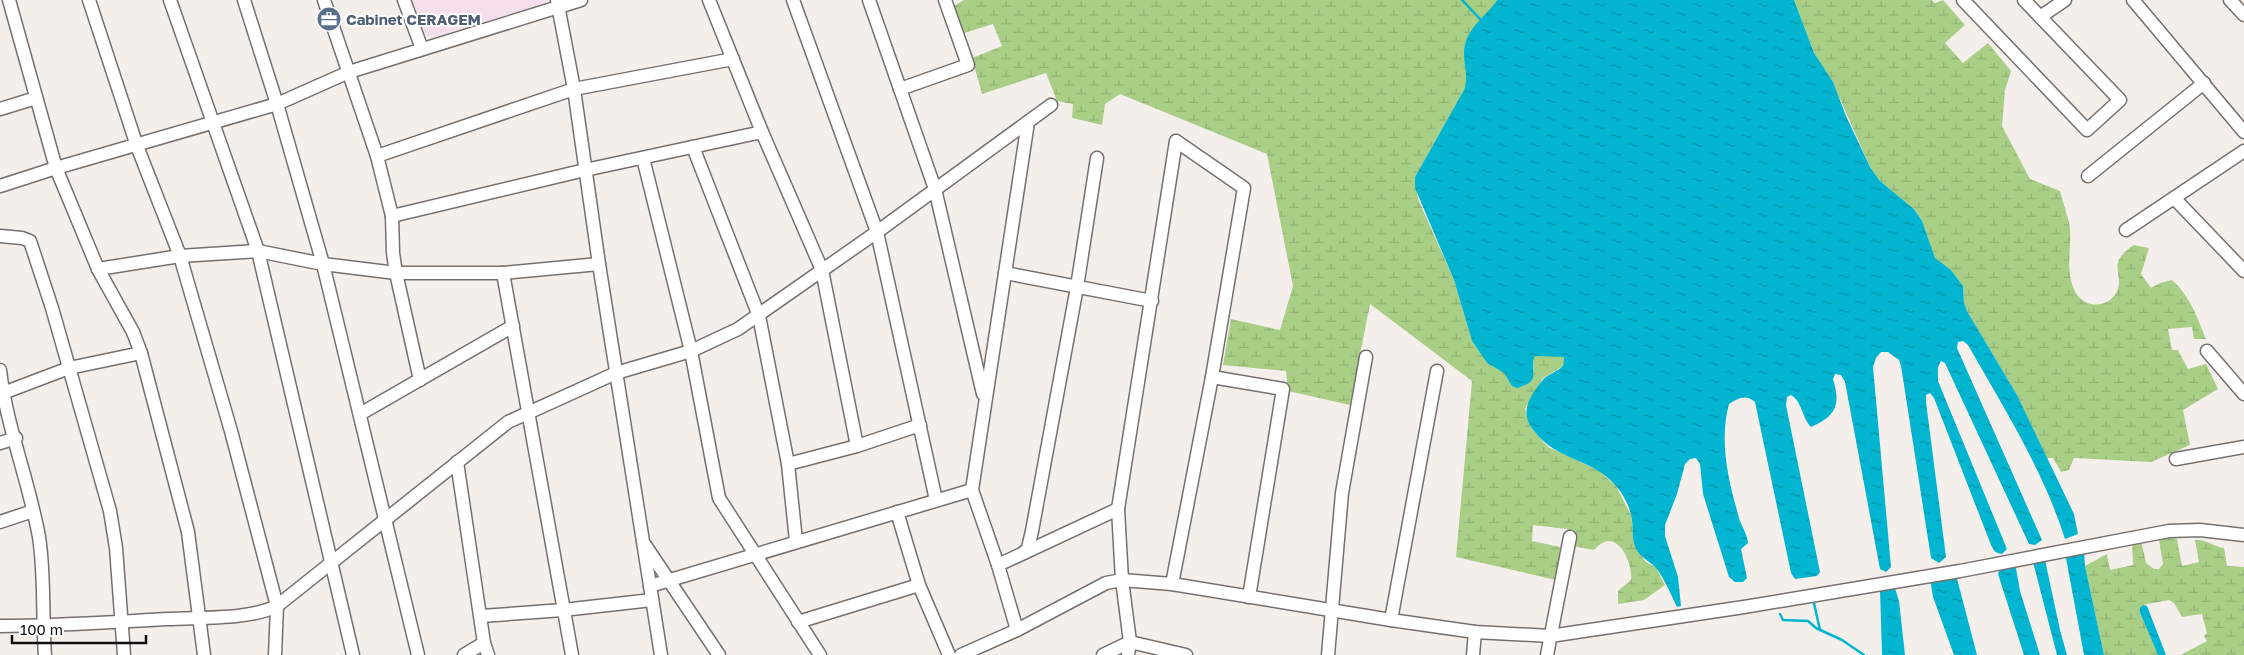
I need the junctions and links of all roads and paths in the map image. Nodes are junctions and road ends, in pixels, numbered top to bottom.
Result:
1 (89, 0) edge
2 (170, 0) edge
3 (244, 0) edge
4 (324, 0) edge
5 (404, 0) edge
6 (581, 0) edge
7 (709, 0) edge
8 (793, 0) edge
9 (869, 0) edge
10 (945, 0) edge
11 (1963, 0) edge
12 (2024, 0) edge
13 (2065, 0) edge
14 (2133, 0) edge
15 (2230, 0) edge
16 (7, 4) edge
17 (558, 4) edge
18 (2244, 15) edge
19 (2040, 17) junction
20 (422, 49) junction
21 (734, 59) junction
22 (349, 72) junction
23 (2204, 83) junction
24 (574, 89) junction
25 (900, 89) junction
26 (36, 98) junction
27 (277, 104) junction
28 (1051, 105) dead end
29 (0, 109) edge
30 (213, 122) junction
31 (1028, 122) junction
32 (762, 132) junction
33 (2244, 132) edge
34 (137, 146) junction
35 (693, 147) junction
36 (2244, 151) edge
37 (378, 156) junction
38 (643, 158) junction
39 (1097, 158) dead end
40 (56, 168) junction
41 (585, 170) junction
42 (2088, 176) dead end
43 (0, 186) edge
44 (935, 190) junction
45 (2174, 198) junction
46 (392, 216) junction
47 (2126, 230) dead end
48 (877, 232) junction
49 (0, 236) edge
50 (258, 251) junction
51 (180, 256) junction
52 (323, 264) junction
53 (599, 264) junction
54 (2242, 265) edge
55 (98, 269) junction
56 (822, 270) junction
57 (504, 272) junction
58 (396, 273) junction
59 (1005, 273) junction
60 (1077, 287) junction
61 (1152, 301) junction
62 (759, 316) junction
63 (513, 326) junction
64 (691, 351) junction
65 (2207, 351) dead end
66 (141, 353) junction
67 (1366, 357) dead end
68 (69, 368) junction
69 (0, 370) edge
70 (1438, 371) dead end
71 (616, 373) junction
72 (1212, 376) junction
73 (420, 380) junction
74 (3, 393) junction
75 (2244, 394) edge
76 (985, 401) junction
77 (530, 411) junction
78 (360, 414) junction
79 (920, 425) junction
80 (16, 438) junction
81 (0, 443) edge
82 (857, 446) junction
83 (2244, 447) edge
84 (2176, 459) dead end
85 (457, 462) junction
86 (788, 464) junction
87 (972, 490) junction
88 (936, 500) junction
89 (1118, 509) junction
90 (33, 511) junction
91 (898, 512) junction
92 (386, 519) junction
93 (0, 522) edge
94 (2244, 535) edge
95 (1570, 537) dead end
96 (796, 542) junction
97 (644, 543) junction
98 (1024, 553) junction
99 (754, 554) junction
100 (331, 564) junction
101 (998, 565) junction
102 (669, 579) junction
103 (1122, 580) junction
104 (1172, 584) junction
105 (919, 585) junction
106 (650, 586) junction
107 (1249, 597) junction
108 (652, 600) junction
109 (277, 606) junction
110 (563, 610) junction
111 (1332, 610) junction
112 (482, 616) junction
113 (198, 618) junction
114 (1391, 620) junction
115 (798, 622) junction
116 (122, 623) junction
117 (0, 626) edge
118 (43, 626) junction
119 (1017, 630) junction
120 (1475, 632) junction
121 (1550, 636) junction
122 (1130, 642) junction
123 (486, 649) edge
124 (45, 655) edge
125 (124, 655) edge
126 (204, 655) edge
127 (275, 655) edge
128 (353, 655) edge
129 (418, 655) edge
130 (464, 655) edge
131 (572, 655) edge
132 (661, 655) edge
133 (719, 655) edge
134 (820, 655) edge
135 (949, 655) edge
136 (961, 655) edge
137 (1103, 655) edge
138 (1128, 655) edge
139 (1186, 655) edge
140 (1328, 655) edge
141 (1473, 655) edge
142 (1547, 655) edge

1 - 34 street
2 - 30 street
3 - 27 street
4 - 22 street
5 - 20 street
6 - 17 street
7 - 21 street
8 - 48 street
9 - 25 street
10 - 25 street
11 - 19 street
12 - 19 street
13 - 19 street
14 - 23 street
15 - 18 street
16 - 26 street
17 - 20 street
17 - 24 street
20 - 22 street
21 - 24 street
21 - 32 street
22 - 27 street
22 - 37 street
23 - 33 street
23 - 42 street
24 - 37 street
24 - 41 street
25 - 44 street
26 - 29 street
26 - 40 street
27 - 30 street
27 - 52 street
28 - 31 street
30 - 34 street
30 - 50 street
31 - 44 street
31 - 59 street
32 - 35 street
32 - 56 street
34 - 40 street
34 - 51 street
35 - 38 street
35 - 62 street
36 - 45 street
37 - 46 street
38 - 41 street
38 - 64 street
39 - 60 street
40 - 43 street
40 - 55 street
41 - 46 street
41 - 53 street
44 - 48 street
44 - 76 street
45 - 47 street
45 - 54 street
46 - 58 street
48 - 56 street
48 - 79 street
49 - 68 street
50 - 51 street
50 - 52 street
50 - 100 street
51 - 55 street
51 - 109 street
52 - 58 street
52 - 78 street
53 - 57 street
53 - 71 street
55 - 66 street
56 - 62 street
56 - 82 street
57 - 58 street
57 - 63 street
58 - 73 street
59 - 60 street
59 - 76 street
60 - 61 street
60 - 98 street
61 - 72 street
61 - 89 street
62 - 64 street
62 - 86 street
63 - 73 street
63 - 77 street
64 - 71 street
64 - 99 street
65 - 75 street
66 - 68 street
66 - 113 street
67 - 111 street
68 - 74 street
68 - 116 street
69 - 74 street
70 - 114 street
71 - 77 street
71 - 97 street
72 - 104 street
72 - 107 street
73 - 78 street
74 - 80 street
76 - 87 street
77 - 85 street
77 - 110 street
78 - 92 street
79 - 82 street
79 - 88 street
80 - 81 street
80 - 90 street
82 - 86 street
83 - 84 street
85 - 92 street
85 - 112 street
86 - 96 street
87 - 88 street
87 - 101 street
88 - 91 street
89 - 98 street
89 - 103 street
90 - 93 street
90 - 118 street
91 - 96 street
91 - 105 street
92 - 100 street
92 - 129 street
94 - 121 street
95 - 121 street
96 - 99 street
97 - 102 street
97 - 106 street
98 - 101 street
99 - 102 street
99 - 115 street
100 - 109 street
100 - 128 street
101 - 119 street
102 - 106 street
102 - 133 street
103 - 104 street
103 - 119 street
103 - 122 street
104 - 107 street
105 - 115 street
105 - 135 street
106 - 108 street
107 - 111 street
108 - 110 street
108 - 132 street
109 - 113 street
109 - 127 street
110 - 112 street
110 - 131 street
111 - 114 street
111 - 140 street
112 - 123 street
113 - 116 street
113 - 126 street
114 - 120 street
115 - 134 street
116 - 118 street
116 - 125 street
117 - 118 street
118 - 124 street
119 - 136 street
120 - 121 street
120 - 141 street
121 - 142 street
122 - 137 street
122 - 138 street
122 - 139 street
123 - 130 street

